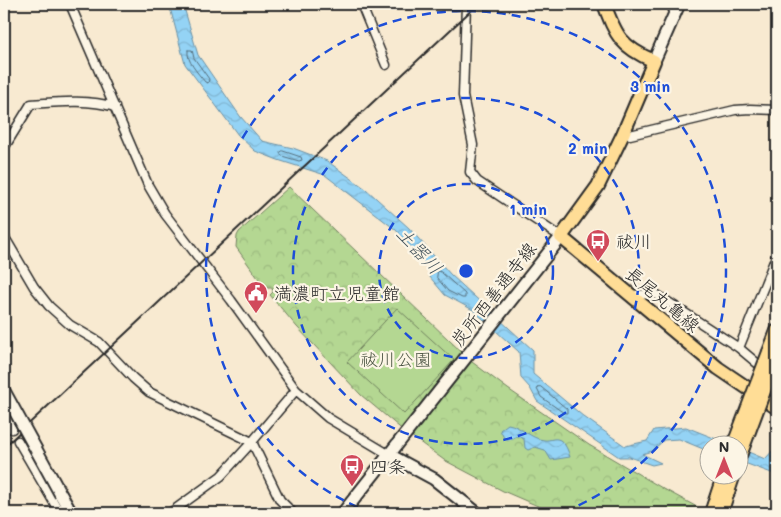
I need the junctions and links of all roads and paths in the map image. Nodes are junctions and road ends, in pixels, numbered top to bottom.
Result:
1 (70, 4) edge
2 (361, 4) edge
3 (466, 4) edge
4 (604, 4) edge
5 (679, 4) edge
6 (654, 61) junction
7 (386, 65) dead end
8 (115, 107) junction
9 (777, 110) edge
10 (623, 134) junction
11 (4, 148) edge
12 (4, 236) edge
13 (558, 241) junction
14 (777, 254) edge
15 (629, 295) junction
16 (777, 331) edge
17 (739, 348) junction
18 (774, 354) edge
19 (777, 380) edge
20 (296, 390) junction
21 (4, 391) edge
22 (777, 407) edge
23 (4, 415) edge
24 (12, 429) dead end
25 (738, 434) edge
26 (747, 434) edge
27 (18, 441) dead end
28 (252, 442) junction
29 (388, 454) junction
30 (721, 484) edge
31 (731, 484) edge
32 (60, 513) edge
33 (71, 513) edge
34 (170, 513) edge
35 (293, 513) edge
36 (343, 513) edge
37 (477, 513) edge
38 (711, 513) edge
39 (721, 513) edge

1 - 8 street
2 - 7 street
3 - 13 street
4 - 6 main road
5 - 6 main road
6 - 10 main road
8 - 11 street
8 - 20 street
9 - 10 street
10 - 13 main road
12 - 28 street
13 - 15 main road, 長尾丸亀線
13 - 29 main road, 炭所西善通寺線
14 - 17 street
15 - 17 street
15 - 22 main road, 長尾丸亀線
16 - 18 main road
17 - 19 street
18 - 25 main road, bridge
18 - 26 main road, bridge
20 - 28 street
20 - 29 street
21 - 33 main road, bridge
23 - 24 street
27 - 32 street
28 - 34 street
28 - 35 street
29 - 36 main road, 炭所西善通寺線
29 - 37 main road
30 - 38 main road
31 - 39 main road

